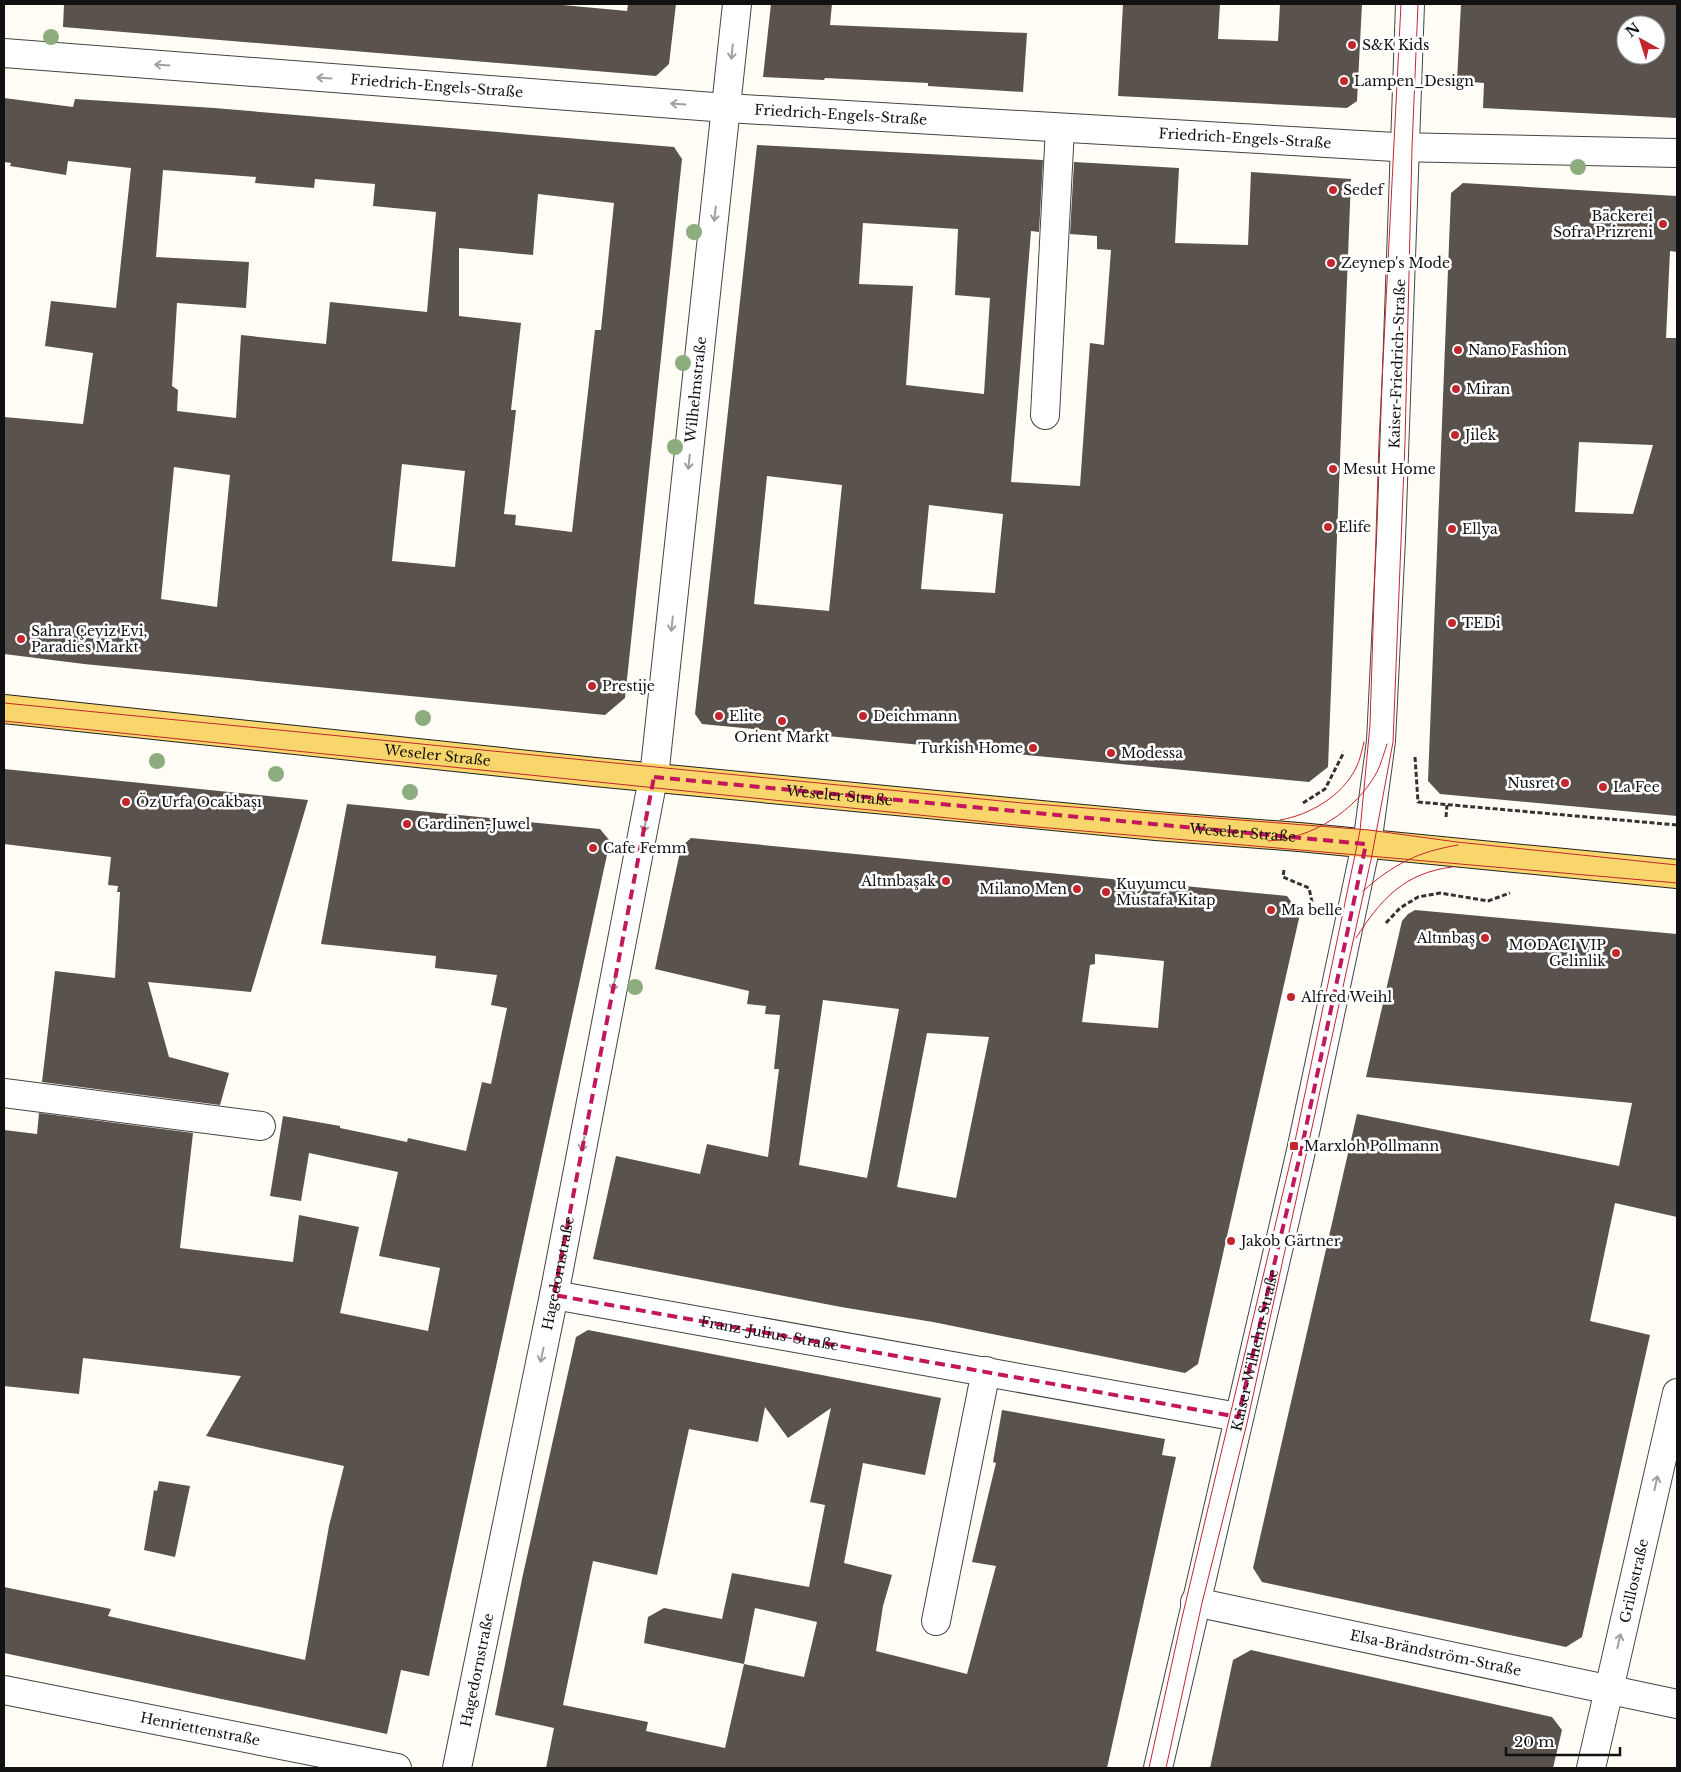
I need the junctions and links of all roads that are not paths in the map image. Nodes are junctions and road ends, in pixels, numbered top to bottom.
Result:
1 (737, 4) edge
2 (1410, 4) edge
3 (4, 53) edge
4 (727, 108) junction
5 (1060, 128) junction
6 (1404, 148) junction
7 (1677, 154) edge
8 (1045, 415) dead end
9 (4, 709) edge
10 (654, 777) junction
11 (1366, 844) junction
12 (1677, 874) edge
13 (4, 1093) edge
14 (261, 1126) dead end
15 (554, 1295) junction
16 (986, 1371) junction
17 (1677, 1393) edge
18 (1238, 1417) junction
19 (1195, 1602) junction
20 (936, 1621) dead end
21 (1608, 1688) junction
22 (4, 1690) edge
23 (1677, 1704) edge
24 (397, 1768) edge
25 (457, 1768) edge
26 (1158, 1768) edge
27 (1590, 1768) edge

1 -> 4 street, Wilhelmstraße
2 - 6 street, Kaiser-Friedrich-Straße
4 -> 3 street, Friedrich-Engels-Straße
4 - 5 street, Friedrich-Engels-Straße
4 -> 10 street, Wilhelmstraße
5 - 6 street, Friedrich-Engels-Straße
5 - 8 street
6 - 7 street, Friedrich-Engels-Straße
6 - 11 street, Kaiser-Friedrich-Straße
9 - 10 main road, Weseler Straße
10 - 11 main road, Weseler Straße
10 -> 15 street, Hagedornstraße
11 - 12 main road, Weseler Straße
11 - 18 street, Kaiser-Wilhelm-Straße
13 - 14 street
15 - 16 street, Franz-Julius-Straße
15 -> 25 street, Hagedornstraße
16 - 18 street, Franz-Julius-Straße
16 - 20 street
21 -> 17 street, Grillostraße
18 - 19 street, Kaiser-Wilhelm-Straße
19 - 21 street, Elsa-Brändström-Straße
19 - 26 street, Kaiser-Wilhelm-Straße
21 - 23 street, Elsa-Brändström-Straße
21 - 27 street, Grillostraße
22 - 24 street, Henriettenstraße

